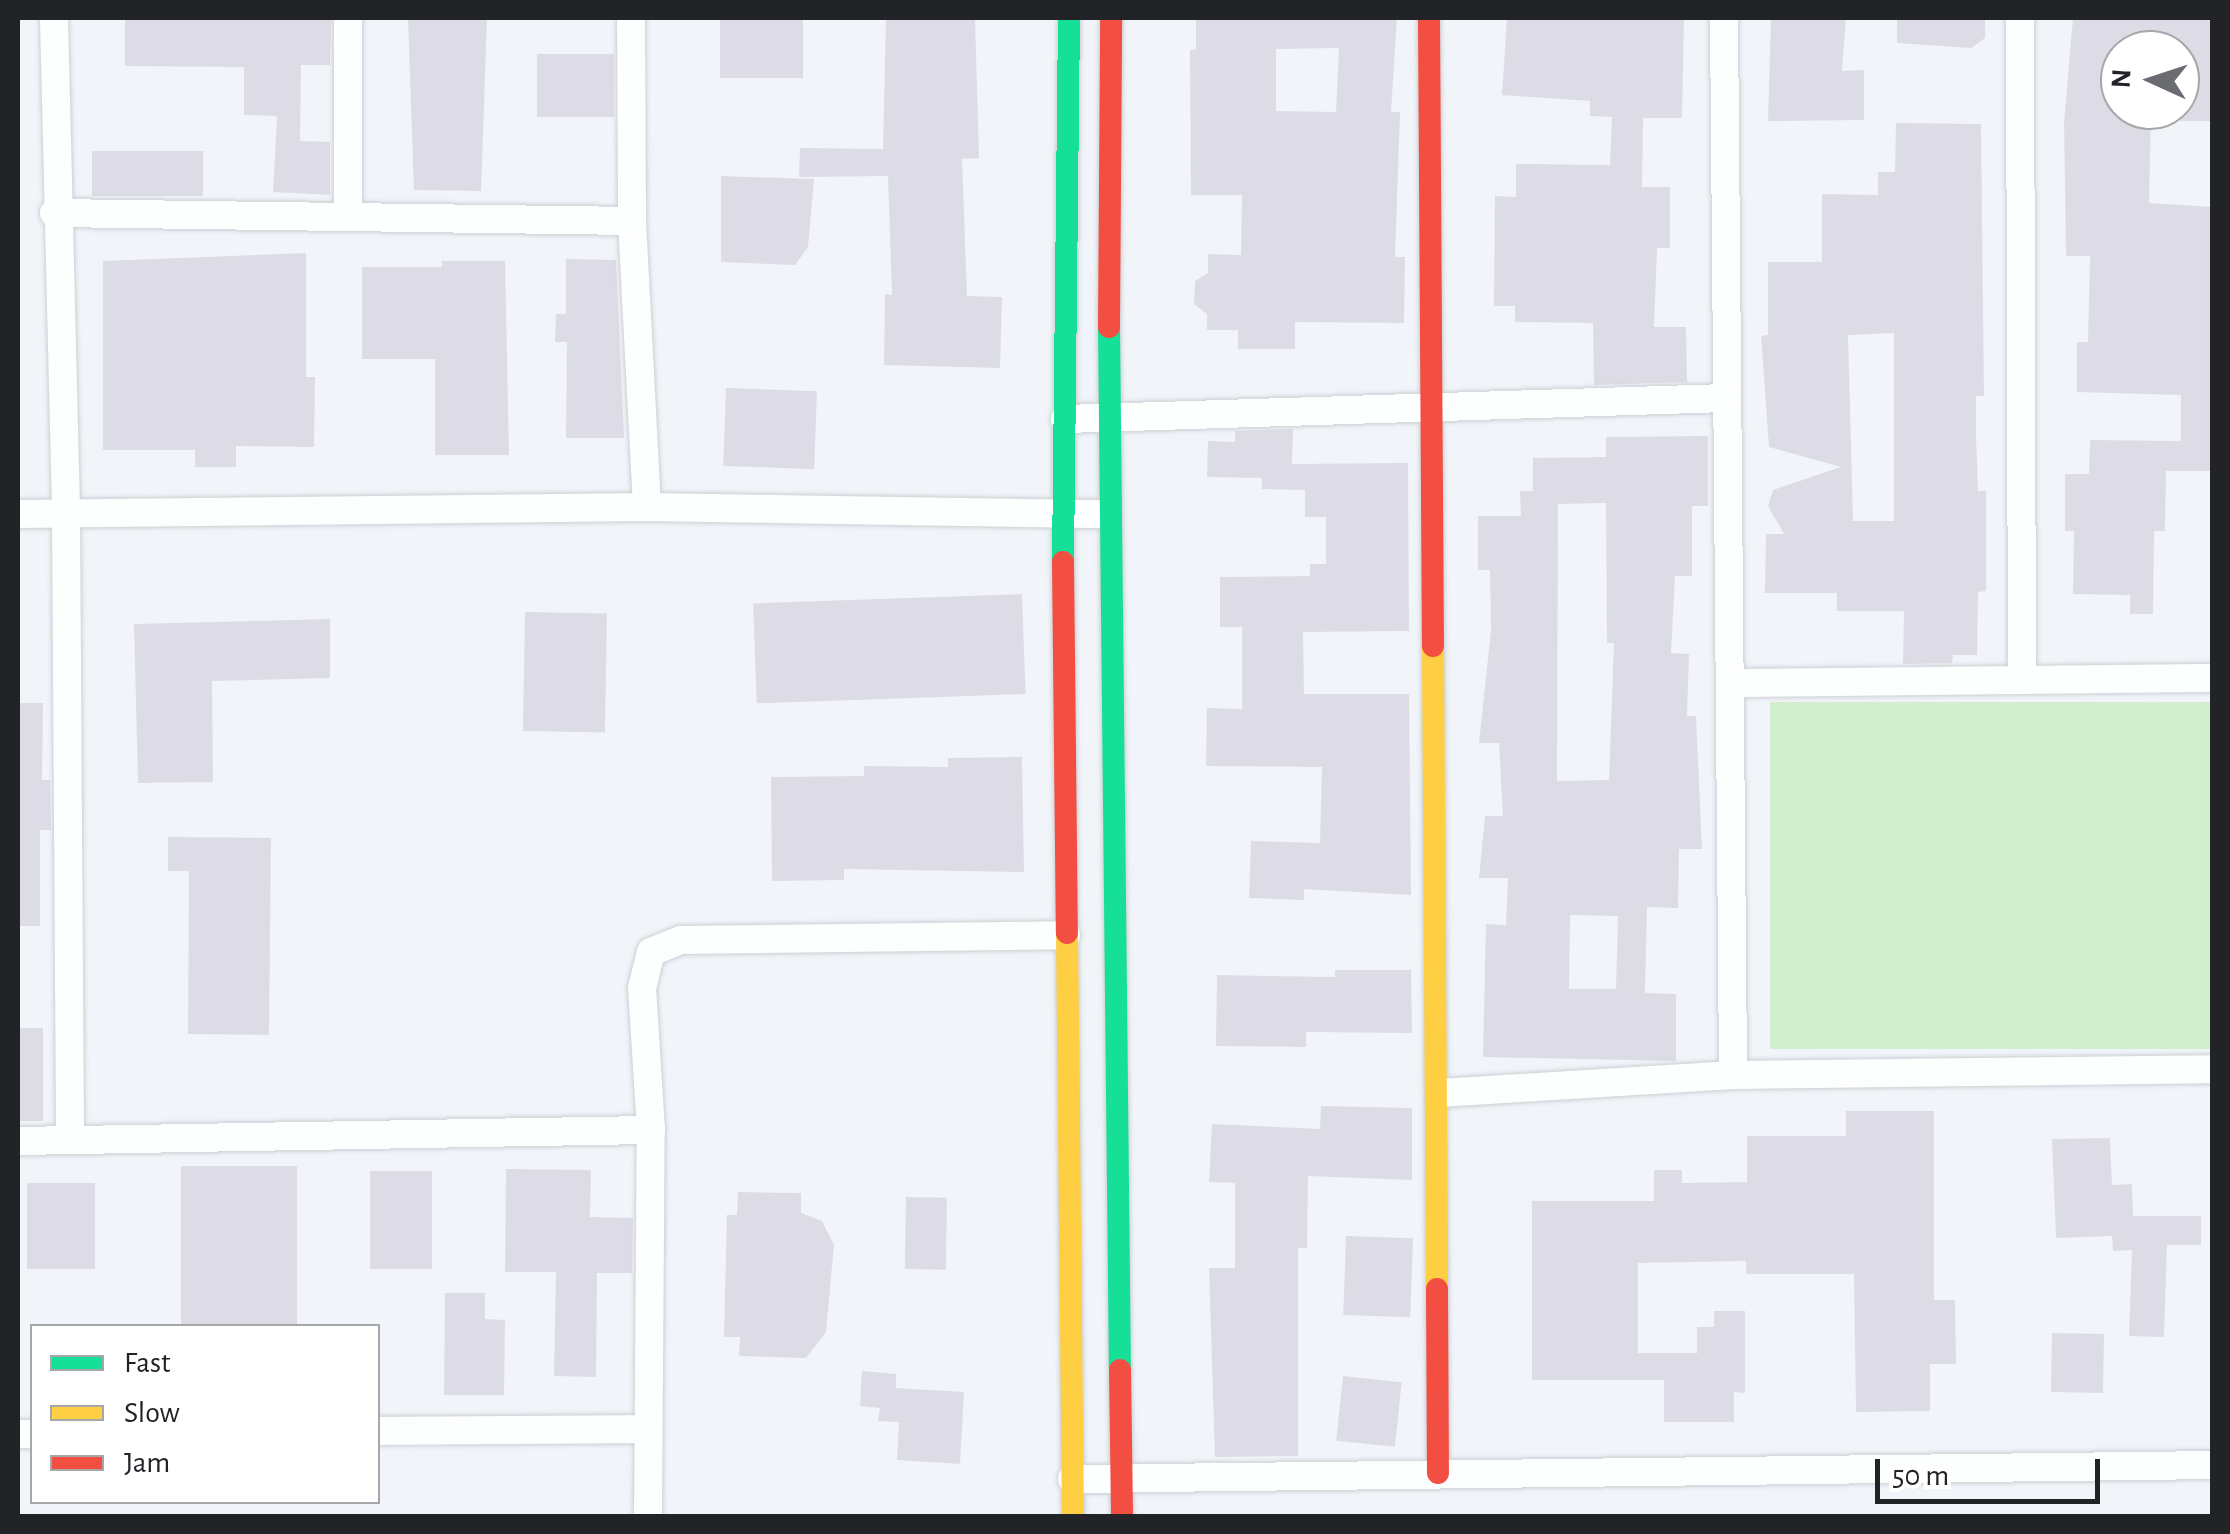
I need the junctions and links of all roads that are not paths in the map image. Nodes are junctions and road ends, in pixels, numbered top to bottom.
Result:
1 (54, 18) edge
2 (348, 18) edge
3 (631, 18) edge
4 (1069, 18) edge
5 (1111, 18) edge
6 (1429, 18) edge
7 (1724, 18) edge
8 (2020, 18) edge
9 (54, 213) junction
10 (348, 216) junction
11 (632, 221) junction
12 (1727, 398) junction
13 (1431, 407) junction
14 (1110, 416) junction
15 (1064, 419) junction
16 (647, 507) junction
17 (66, 513) junction
18 (18, 514) edge
19 (1063, 514) junction
20 (1108, 514) junction
21 (2212, 678) edge
22 (2022, 680) junction
23 (1733, 683) junction
24 (1066, 935) junction
25 (2212, 1069) edge
26 (1733, 1075) junction
27 (1439, 1093) junction
28 (651, 1130) junction
29 (70, 1138) junction
30 (18, 1141) edge
31 (647, 1429) junction
32 (380, 1432) edge
33 (2212, 1466) edge
34 (1438, 1473) junction
35 (1072, 1479) junction
36 (1121, 1479) junction
37 (648, 1516) edge
38 (1073, 1516) edge
39 (1122, 1516) edge

1 - 9 street
2 - 10 street
3 - 11 street
4 - 15 street
5 - 14 street
6 - 13 street
7 - 12 street
8 - 22 street
9 - 10 street
9 - 17 street
10 - 11 street
11 - 16 street
12 - 13 street
12 - 23 street
13 - 14 street
13 - 27 street
14 - 15 street
14 - 20 street
15 - 19 street
16 - 17 street
16 - 19 street
17 - 18 street
17 - 29 street
19 - 20 street
19 - 24 street
20 - 36 street
21 - 22 street
22 - 23 street
23 - 26 street
24 - 28 street
24 - 35 street
25 - 26 street
26 - 27 street
27 - 34 street
28 - 29 street
28 - 31 street
29 - 30 street
31 - 32 street
31 - 37 street
33 - 34 street
34 - 36 street
35 - 36 street
35 - 38 street
36 - 39 street

